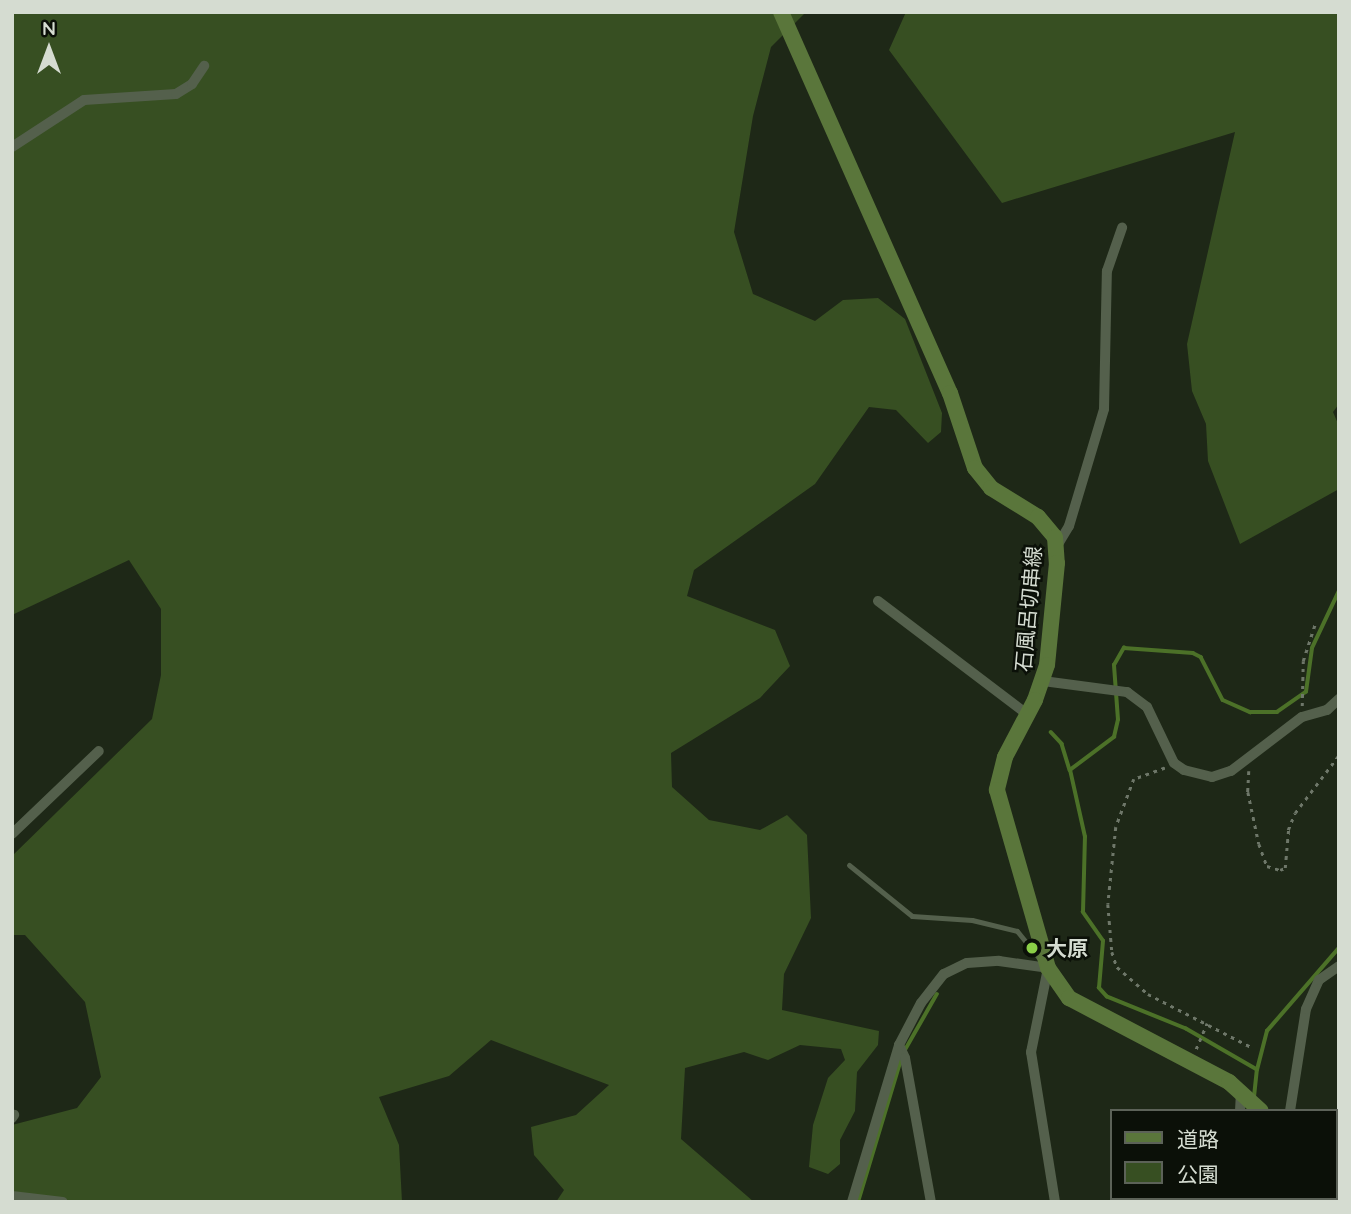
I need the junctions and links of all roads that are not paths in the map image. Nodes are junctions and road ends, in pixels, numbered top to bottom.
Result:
1 (781, 12) edge
2 (204, 66) dead end
3 (12, 146) edge
4 (1122, 228) dead end
5 (1057, 546) junction
6 (878, 601) dead end
7 (1043, 681) junction
8 (1339, 699) edge
9 (1028, 715) junction
10 (99, 751) dead end
11 (12, 834) edge
12 (849, 865) dead end
13 (1339, 966) edge
14 (1048, 968) junction
15 (899, 1045) junction
16 (1244, 1092) junction
17 (1240, 1109) edge
18 (1259, 1109) edge
19 (1290, 1109) edge
20 (12, 1196) edge
21 (63, 1202) edge
22 (852, 1202) edge
23 (931, 1202) edge
24 (1055, 1202) edge

1 - 5 main road, 石風呂切串線
2 - 3 street
4 - 5 street
5 - 7 main road, 石風呂切串線
6 - 9 street
7 - 8 street
7 - 9 main road, 石風呂切串線
9 - 14 main road, 石風呂切串線
10 - 11 street
12 - 14 lane
13 - 19 street
14 - 15 street
14 - 16 main road, 石風呂切串線
14 - 24 street
15 - 22 street
15 - 23 street
16 - 17 street
16 - 18 main road, 石風呂切串線
20 - 21 street

